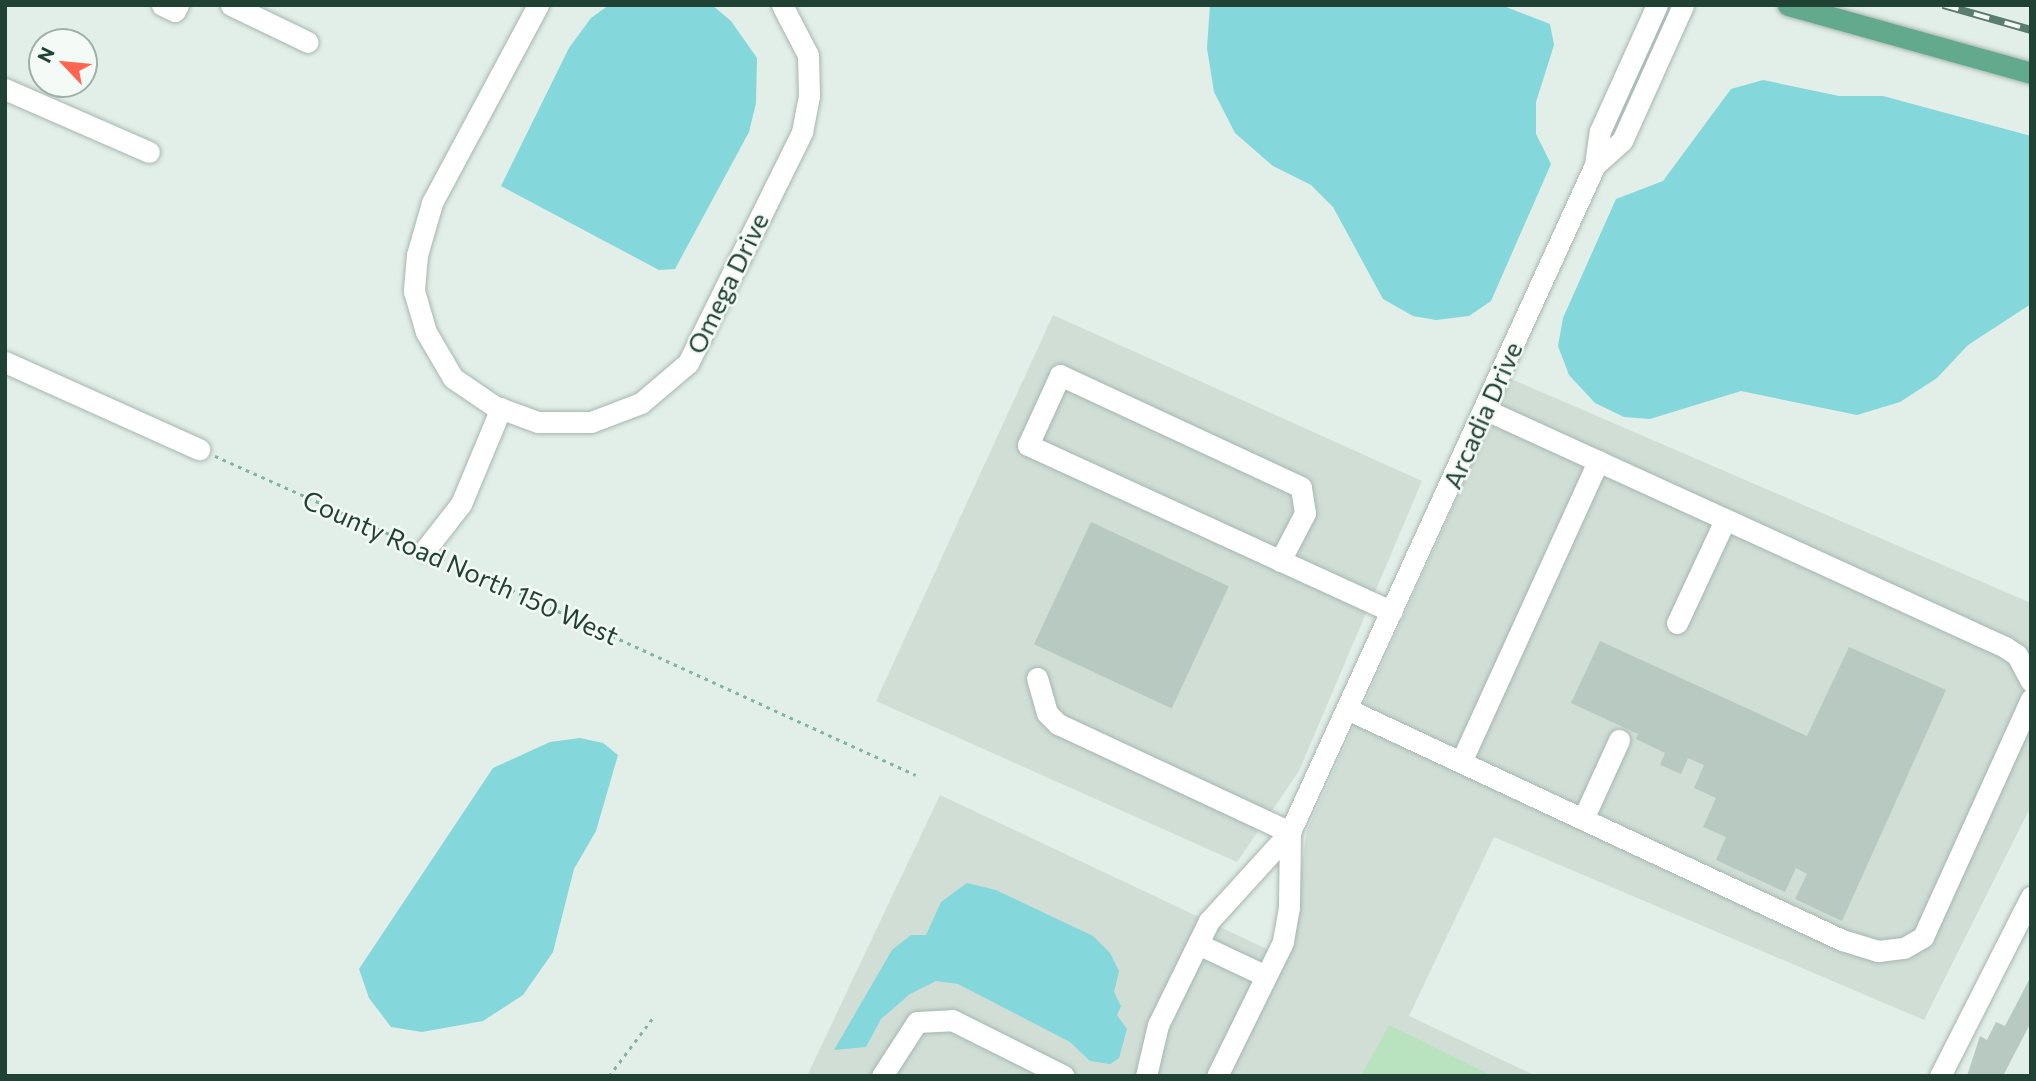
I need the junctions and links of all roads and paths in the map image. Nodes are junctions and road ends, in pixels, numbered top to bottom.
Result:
1 (162, 5) edge
2 (178, 5) edge
3 (231, 5) edge
4 (538, 5) edge
5 (782, 5) edge
6 (1657, 5) edge
7 (1683, 5) edge
8 (1788, 5) edge
9 (307, 42) dead end
10 (2031, 73) edge
11 (5, 89) edge
12 (149, 152) dead end
13 (1595, 165) junction
14 (5, 362) edge
15 (501, 408) junction
16 (1484, 409) junction
17 (199, 449) joint
18 (1598, 461) junction
19 (1725, 520) junction
20 (425, 550) junction
21 (1280, 561) junction
22 (1392, 612) junction
23 (1677, 623) dead end
24 (1037, 678) dead end
25 (2031, 681) edge
26 (2031, 699) edge
27 (1347, 709) junction
28 (1619, 740) dead end
29 (1461, 762) junction
30 (916, 775) dead end
31 (1583, 819) junction
32 (1290, 832) junction
33 (2031, 897) edge
34 (1198, 944) junction
35 (1266, 976) junction
36 (655, 1015) dead end
37 (609, 1076) edge
38 (882, 1076) edge
39 (1064, 1076) edge
40 (1146, 1076) edge
41 (1217, 1076) edge
42 (1940, 1076) edge

1 - 2 street
3 - 9 street
4 - 15 street, Omega Drive
5 - 15 street, Omega Drive
6 - 13 street
7 - 13 street, Arcadia Drive
8 - 10 main road
11 - 12 street
13 - 16 street, Arcadia Drive
14 - 17 street
15 - 20 street
16 - 18 street
16 - 22 street, Arcadia Drive
17 - 20 path, County Road North 150 West
18 - 19 street
18 - 29 street
19 - 23 street
19 - 25 street
20 - 30 path, County Road North 150 West
21 - 21 street
21 - 22 street
22 - 27 street, Arcadia Drive
24 - 32 street
26 - 31 street
27 - 29 street
27 - 32 street, Arcadia Drive
28 - 31 street
29 - 31 street
32 - 34 street
32 - 35 street
33 - 42 street
34 - 35 street
34 - 40 street
35 - 41 street
36 - 37 path
38 - 39 street

